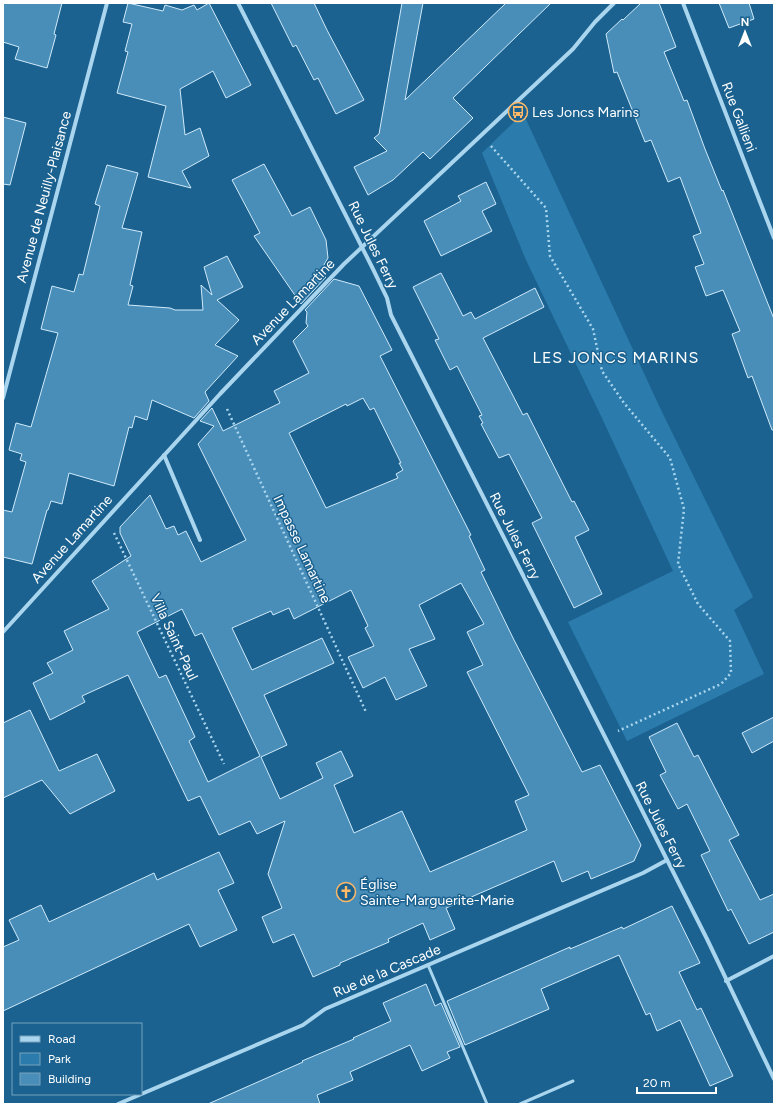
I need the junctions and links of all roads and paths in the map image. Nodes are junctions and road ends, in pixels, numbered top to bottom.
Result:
1 (107, 3) edge
2 (238, 3) edge
3 (614, 3) edge
4 (683, 3) edge
5 (481, 136) junction
6 (774, 238) edge
7 (361, 248) junction
8 (220, 394) junction
9 (3, 398) edge
10 (164, 455) junction
11 (107, 518) junction
12 (200, 540) dead end
13 (3, 632) edge
14 (366, 712) dead end
15 (605, 737) junction
16 (224, 764) dead end
17 (667, 860) junction
18 (774, 956) edge
19 (428, 965) junction
20 (726, 981) junction
21 (774, 1078) edge
22 (573, 1081) dead end
23 (142, 1094) edge
24 (139, 1095) edge
25 (118, 1104) edge
26 (487, 1104) edge
27 (520, 1104) edge

1 - 9 street, Avenue de Neuilly-Plaisance
2 - 7 street, Rue Jules Ferry
3 - 5 street, Avenue Lamartine
4 - 6 street, Rue Gallieni
5 - 7 street, Avenue Lamartine
5 - 15 path
7 - 8 street, Avenue Lamartine
7 - 15 street, Rue Jules Ferry
8 - 10 street, Avenue Lamartine
8 - 14 path, Impasse Lamartine
10 - 11 street, Avenue Lamartine
10 - 12 street
11 - 13 street, Avenue Lamartine
11 - 16 path, Villa Saint-Paul
15 - 17 street, Rue Jules Ferry
17 - 19 street, Rue de la Cascade
17 - 20 street, Rue Jules Ferry
18 - 20 street
19 - 23 street, Rue de la Cascade
19 - 26 lane
20 - 21 street, Rue Jules Ferry
22 - 27 lane
24 - 25 street, Rue de la Cascade

